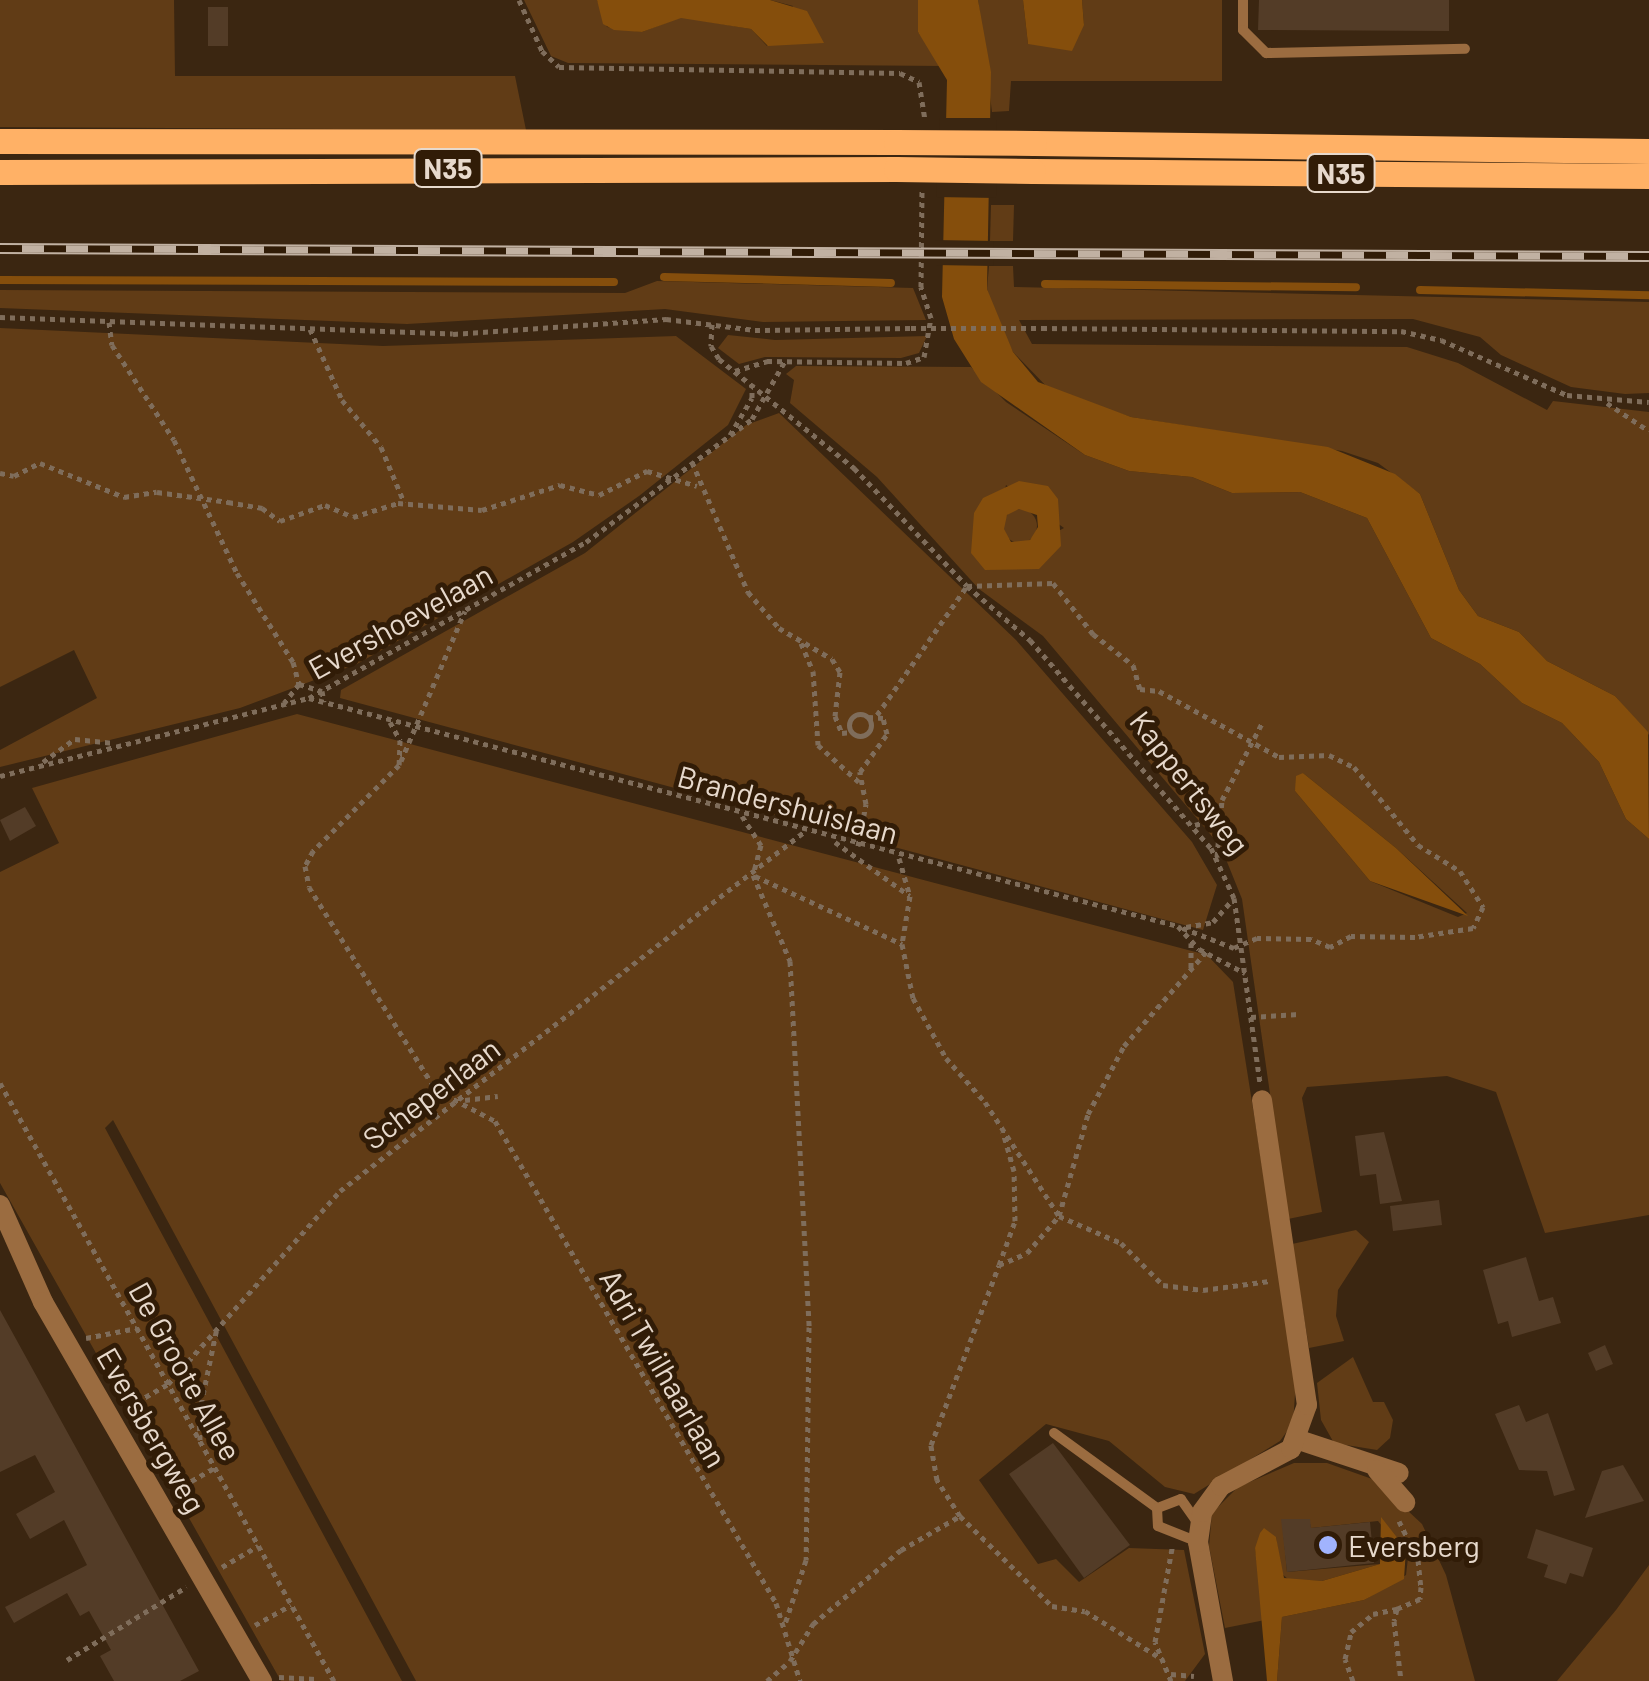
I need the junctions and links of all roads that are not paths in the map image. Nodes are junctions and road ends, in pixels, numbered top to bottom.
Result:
1 (1243, 0) edge
2 (1465, 49) dead end
3 (0, 141) edge
4 (1649, 151) edge
5 (0, 172) edge
6 (1649, 176) edge
7 (1262, 1100) road end
8 (0, 1205) edge
9 (1054, 1433) dead end
10 (1299, 1440) junction
11 (1397, 1505) road end
12 (1157, 1508) junction
13 (1192, 1535) junction
14 (260, 1678) edge
15 (1222, 1681) edge

1 - 2 lane
3 - 4 main road, N35, bridge
5 - 6 main road, N35, bridge
7 - 10 street
8 - 14 street, Eversbergweg
9 - 12 lane
10 - 11 street
10 - 13 street
12 - 13 lane
12 - 13 lane
13 - 15 street

